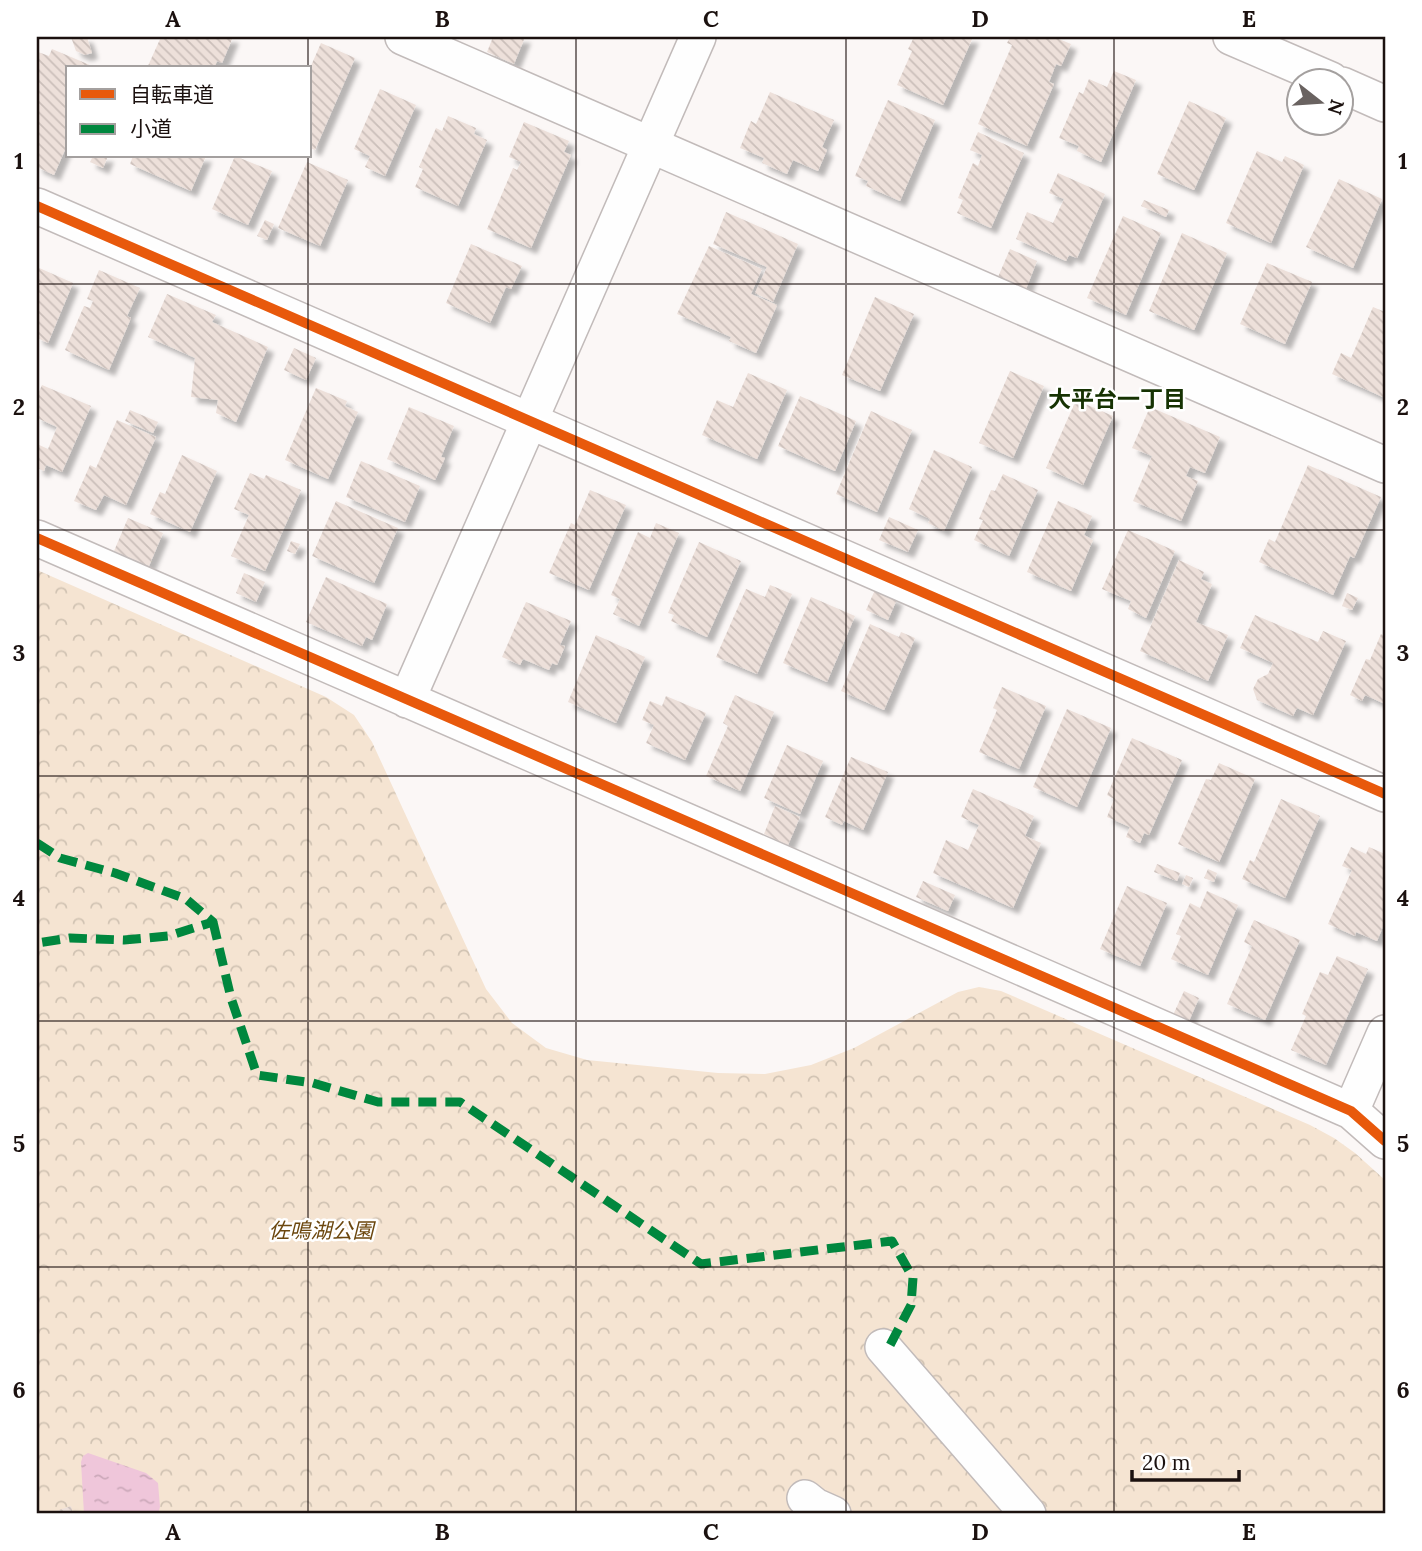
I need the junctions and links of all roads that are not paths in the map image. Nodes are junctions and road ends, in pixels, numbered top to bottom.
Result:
1 (403, 37) edge
2 (698, 37) edge
3 (1231, 37) edge
4 (1298, 66) edge
5 (1356, 91) edge
6 (1385, 104) edge
7 (650, 145) junction
8 (37, 206) edge
9 (529, 421) junction
10 (1385, 465) edge
11 (37, 538) edge
12 (407, 700) junction
13 (1385, 794) edge
14 (1385, 1033) edge
15 (1351, 1111) junction
16 (1385, 1141) edge
17 (883, 1347) dead end
18 (1028, 1514) edge

1 - 7 street
2 - 7 street
3 - 4 street
5 - 6 street
7 - 9 street
7 - 10 street
8 - 9 street
9 - 12 street
9 - 13 street
11 - 12 street
12 - 15 street
14 - 15 street
15 - 16 street
17 - 18 street

